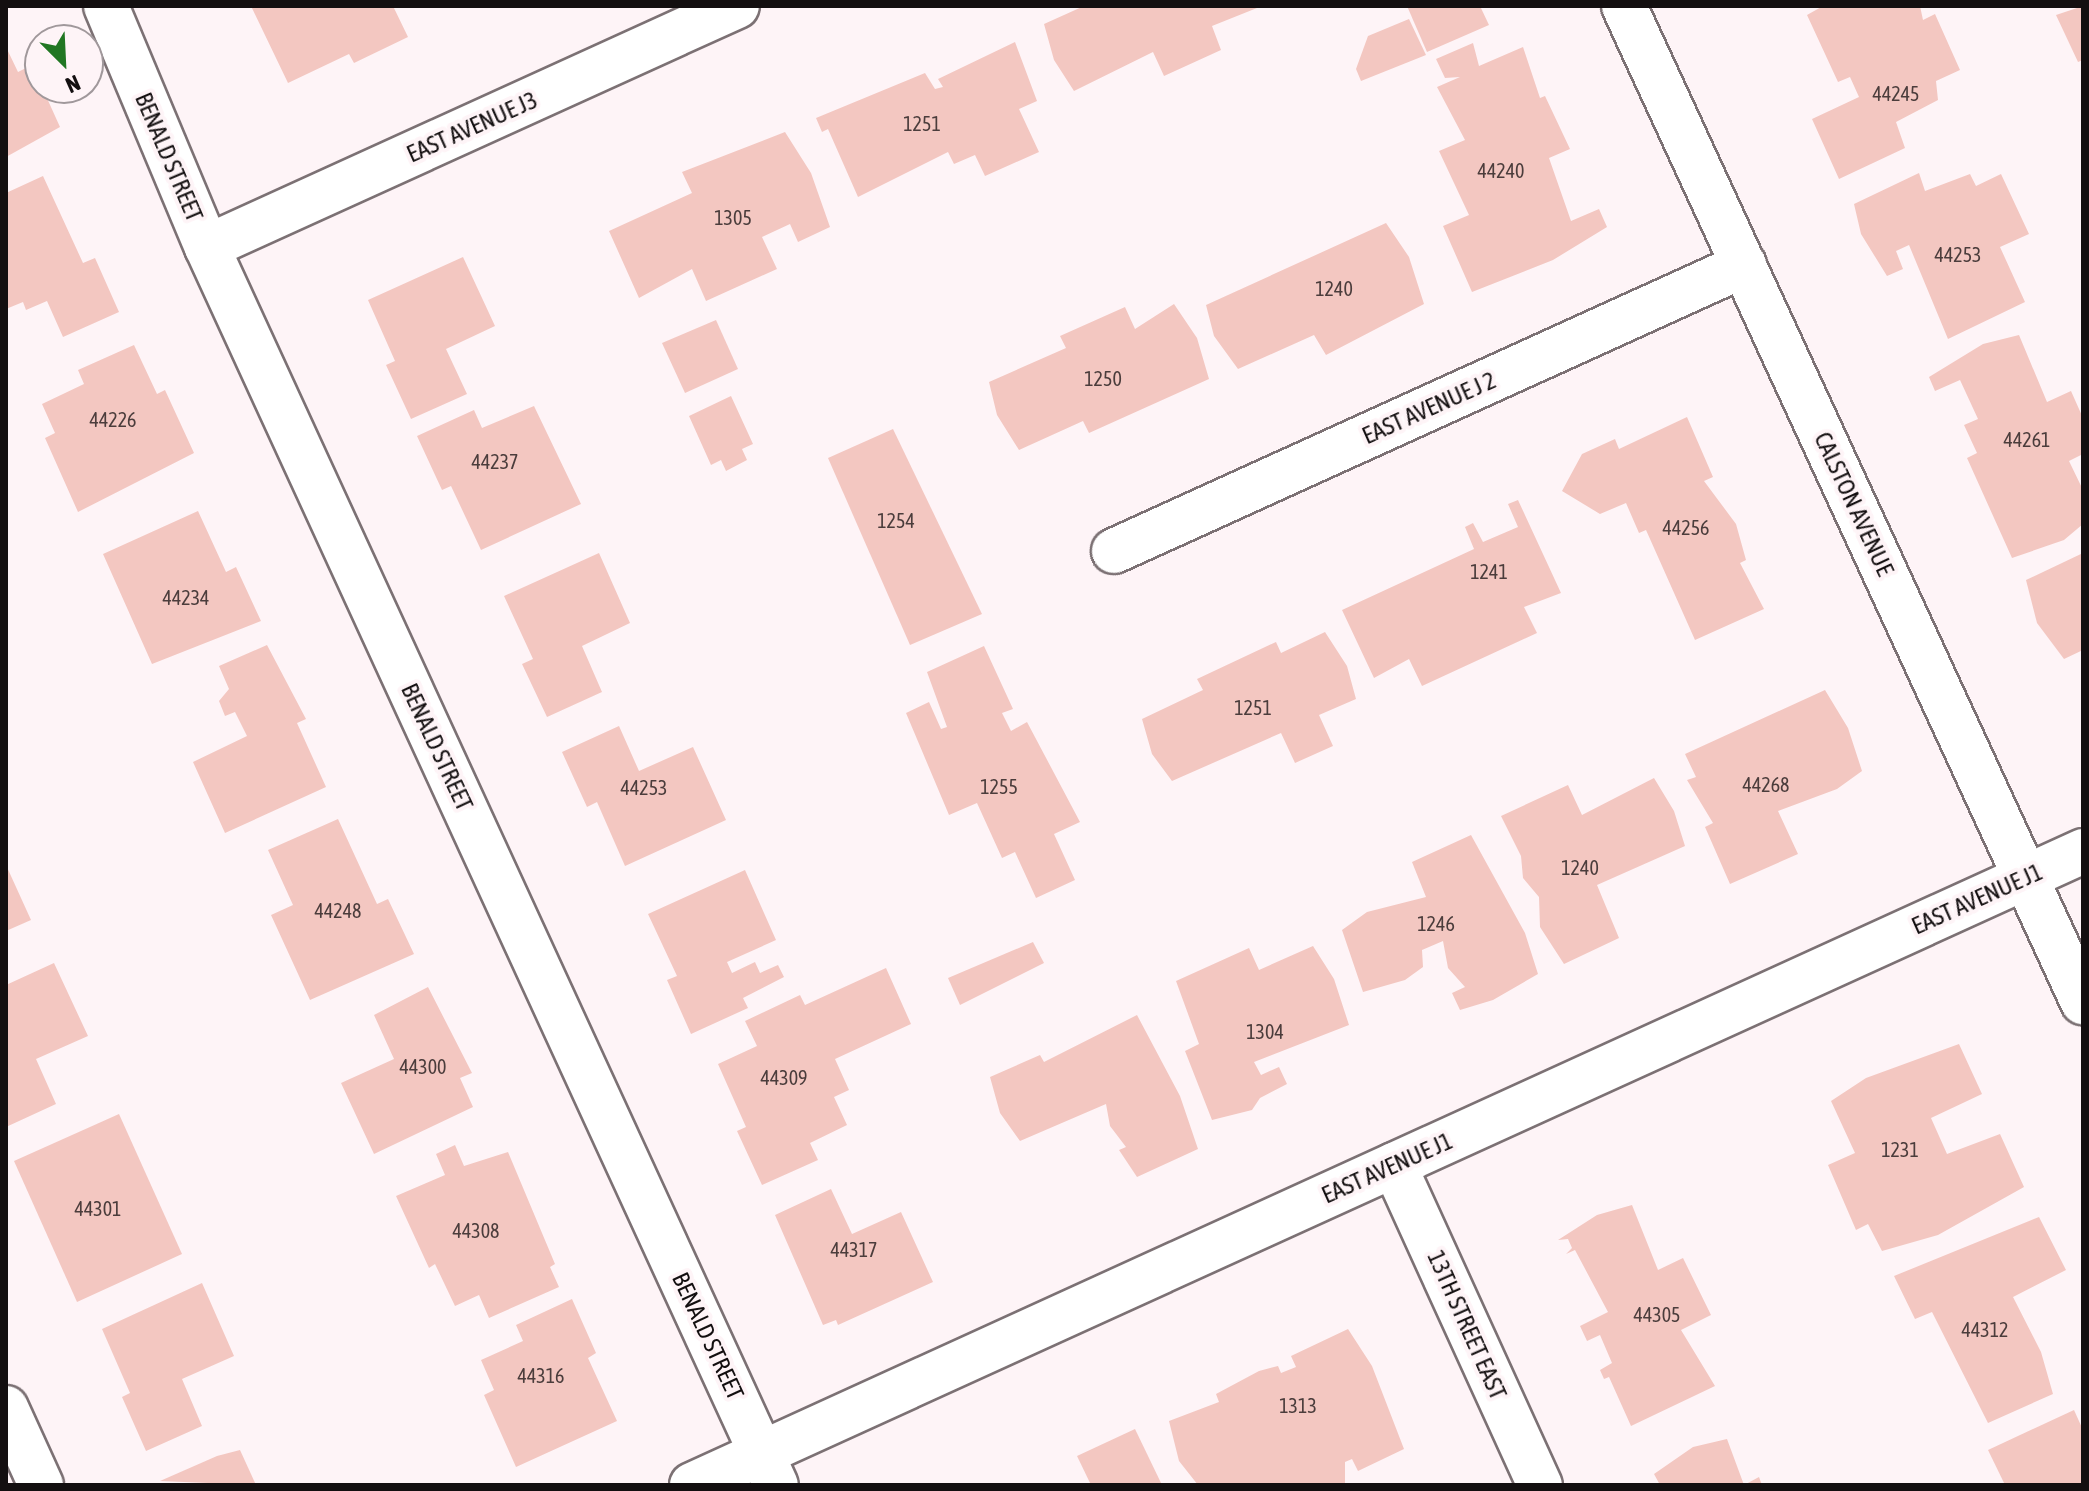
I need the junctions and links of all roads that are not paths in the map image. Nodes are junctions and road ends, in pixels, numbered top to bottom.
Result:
1 (106, 6) edge
2 (737, 6) edge
3 (1624, 6) edge
4 (207, 247) junction
5 (1744, 265) junction
6 (1114, 551) dead end
7 (2083, 851) edge
8 (2025, 878) junction
9 (2083, 1002) edge
10 (1394, 1165) junction
11 (6, 1408) edge
12 (769, 1469) edge
13 (41, 1485) edge
14 (692, 1485) edge
15 (1540, 1485) edge

1 - 4 street, BENALD STREET
2 - 4 street, EAST AVENUE J3
3 - 5 street, CALSTON AVENUE
4 - 12 street, BENALD STREET
5 - 6 street, EAST AVENUE J 2
5 - 8 street, CALSTON AVENUE
7 - 8 street, EAST AVENUE J1
8 - 9 street, CALSTON AVENUE
8 - 10 street, EAST AVENUE J1
10 - 12 street, EAST AVENUE J1
10 - 15 street, 13TH STREET EAST
11 - 13 street
12 - 14 street, EAST AVENUE J1

